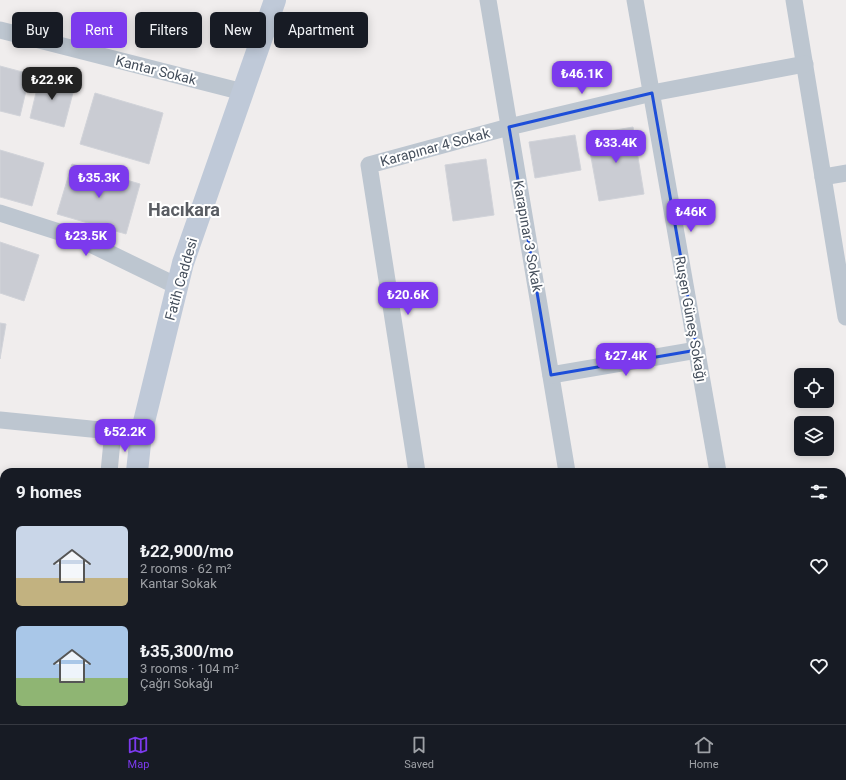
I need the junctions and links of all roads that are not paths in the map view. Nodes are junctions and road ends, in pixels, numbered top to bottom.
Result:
1 (275, 0) edge
2 (488, 0) edge
3 (636, 0) edge
4 (794, 0) edge
5 (0, 30) edge
6 (804, 64) junction
7 (243, 92) junction
8 (652, 93) junction
9 (509, 127) junction
10 (846, 173) edge
11 (823, 177) junction
12 (0, 214) edge
13 (177, 286) junction
14 (846, 316) edge
15 (697, 350) junction
16 (551, 375) junction
17 (0, 420) edge
18 (113, 431) junction
19 (141, 434) junction
20 (109, 468) edge
21 (137, 468) edge
22 (416, 468) edge
23 (566, 468) edge
24 (717, 468) edge

1 - 7 main road, Fatih Caddesi
2 - 9 street, Karapınar 3 Sokak
3 - 8 street, Ruşen Güneş Sokağı
4 - 6 street
5 - 7 street, Kantar Sokak
6 - 8 street, Karapınar 4 Sokak
6 - 11 street
7 - 13 main road, Fatih Caddesi
8 - 9 street, Karapınar 4 Sokak
8 - 15 street, Ruşen Güneş Sokağı
9 - 16 street, Karapınar 3 Sokak
9 - 22 street, Karapınar 4 Sokak
10 - 11 street
11 - 14 street
12 - 13 street
13 - 19 main road, Fatih Caddesi
15 - 16 street
15 - 24 street, Ruşen Güneş Sokağı
16 - 23 street, Karapınar 3 Sokak
17 - 18 street
18 - 19 street
18 - 20 street
19 - 21 main road, Fatih Caddesi

